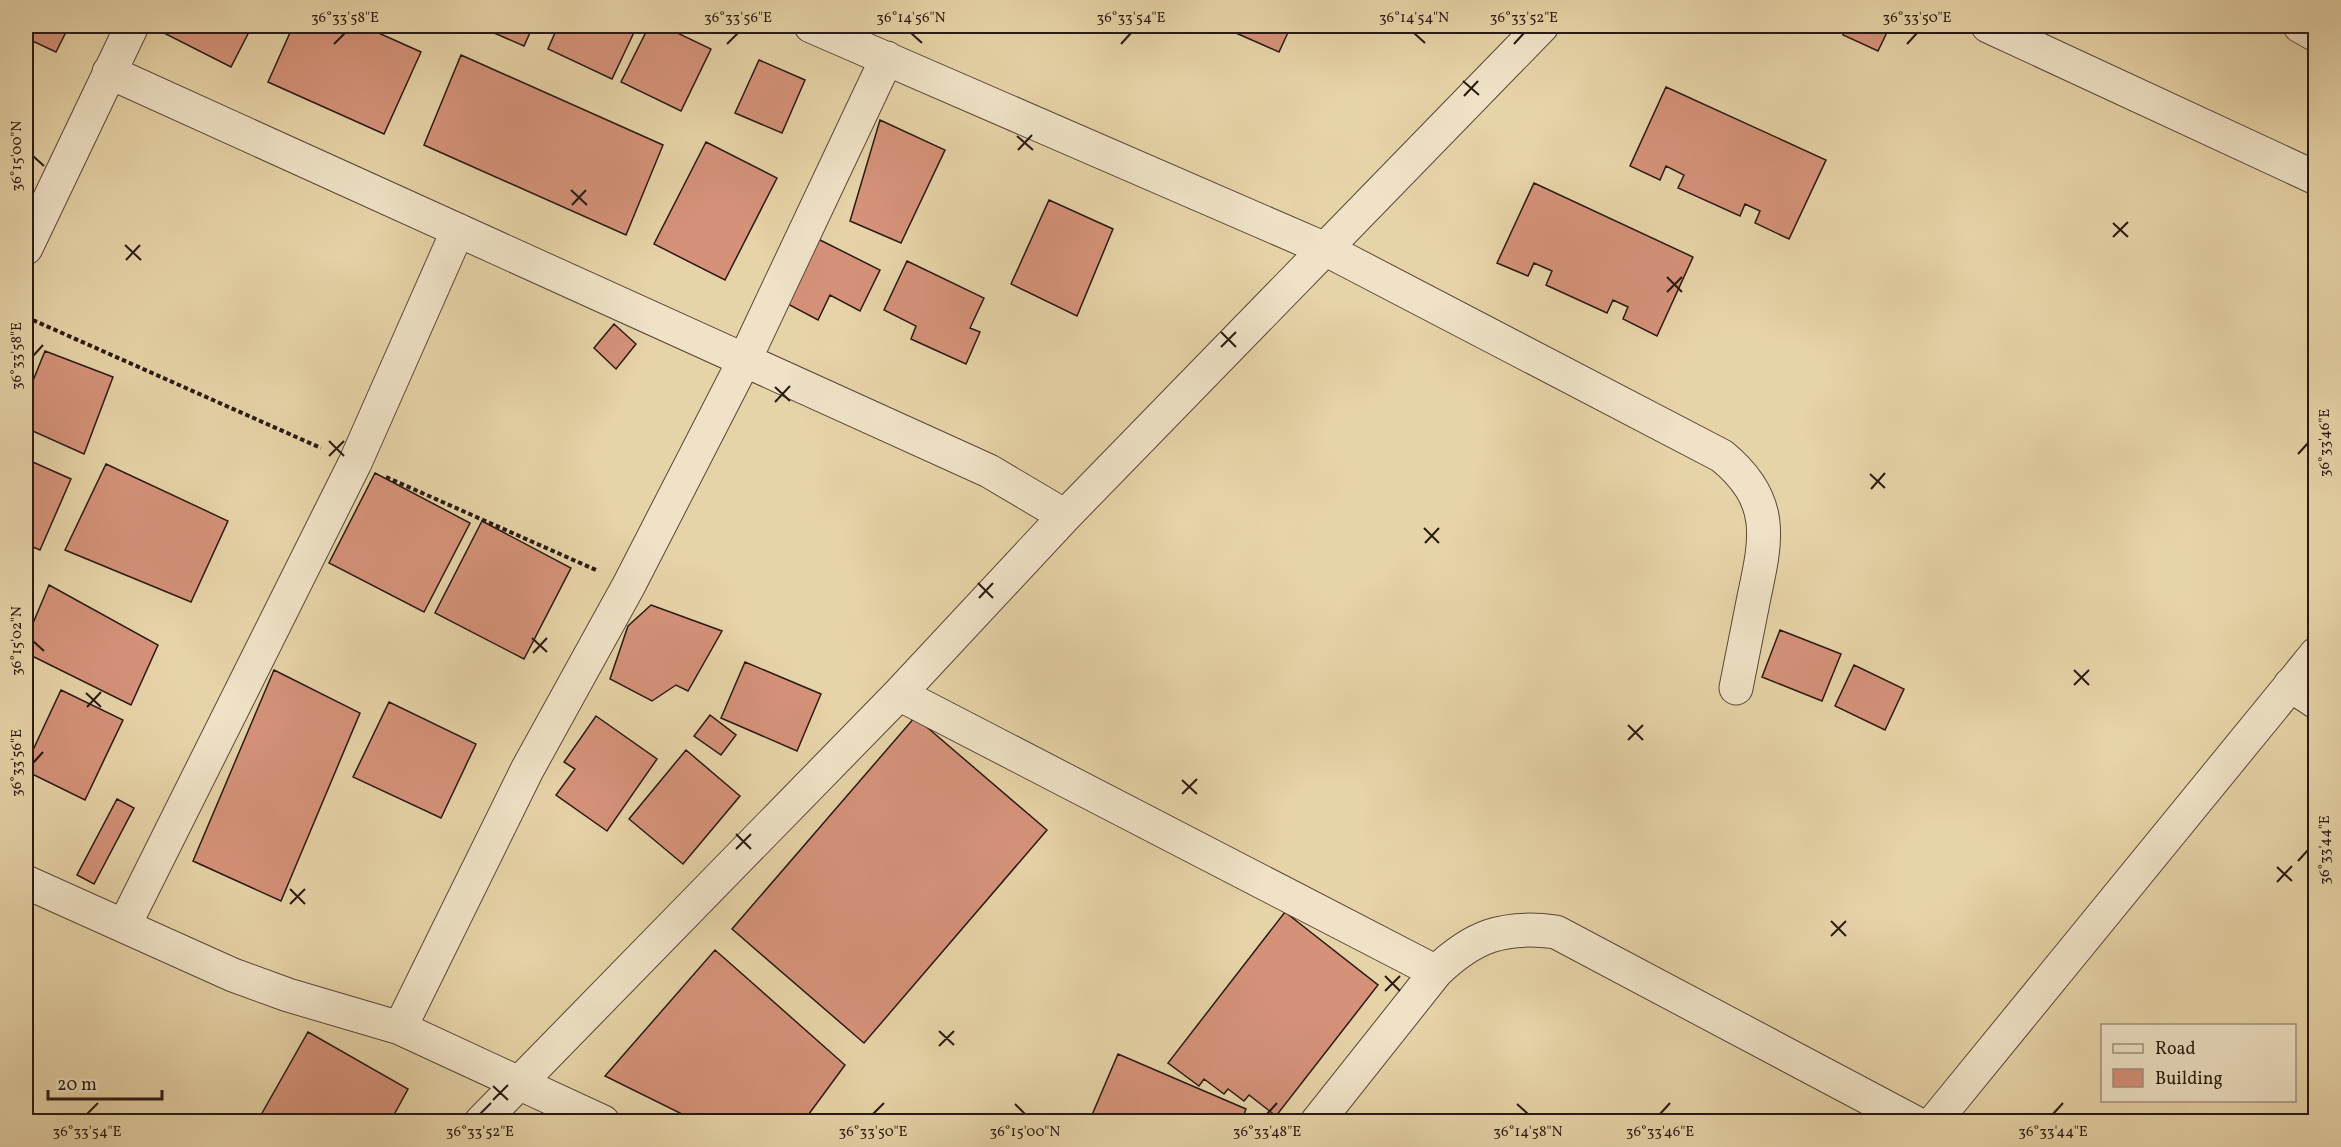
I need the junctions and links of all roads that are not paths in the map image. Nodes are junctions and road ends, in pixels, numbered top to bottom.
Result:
1 (132, 26) edge
2 (811, 26) edge
3 (1542, 26) edge
4 (1988, 26) edge
5 (2300, 26) edge
6 (2316, 35) edge
7 (887, 58) junction
8 (110, 72) junction
9 (2316, 178) edge
10 (458, 230) junction
11 (26, 249) edge
12 (1325, 249) junction
13 (745, 359) junction
14 (1065, 516) junction
15 (2316, 654) edge
16 (1736, 688) dead end
17 (899, 694) junction
18 (2303, 694) edge
19 (26, 882) edge
20 (124, 926) junction
21 (1436, 972) junction
22 (400, 1028) junction
23 (519, 1083) junction
24 (481, 1122) edge
25 (603, 1122) edge
26 (1317, 1122) edge
27 (1914, 1122) edge
28 (1934, 1122) edge

1 - 8 street
2 - 7 street
3 - 12 street
4 - 9 street
5 - 6 street
7 - 12 street
7 - 13 street
8 - 10 street
8 - 11 street
10 - 13 street
10 - 20 street
12 - 14 street
12 - 16 street
13 - 14 street
13 - 22 street
14 - 17 street
15 - 18 street
17 - 21 street
17 - 23 street
18 - 28 street
19 - 20 street
20 - 22 street
21 - 26 street
21 - 27 street
22 - 23 street
23 - 24 street
23 - 25 street

